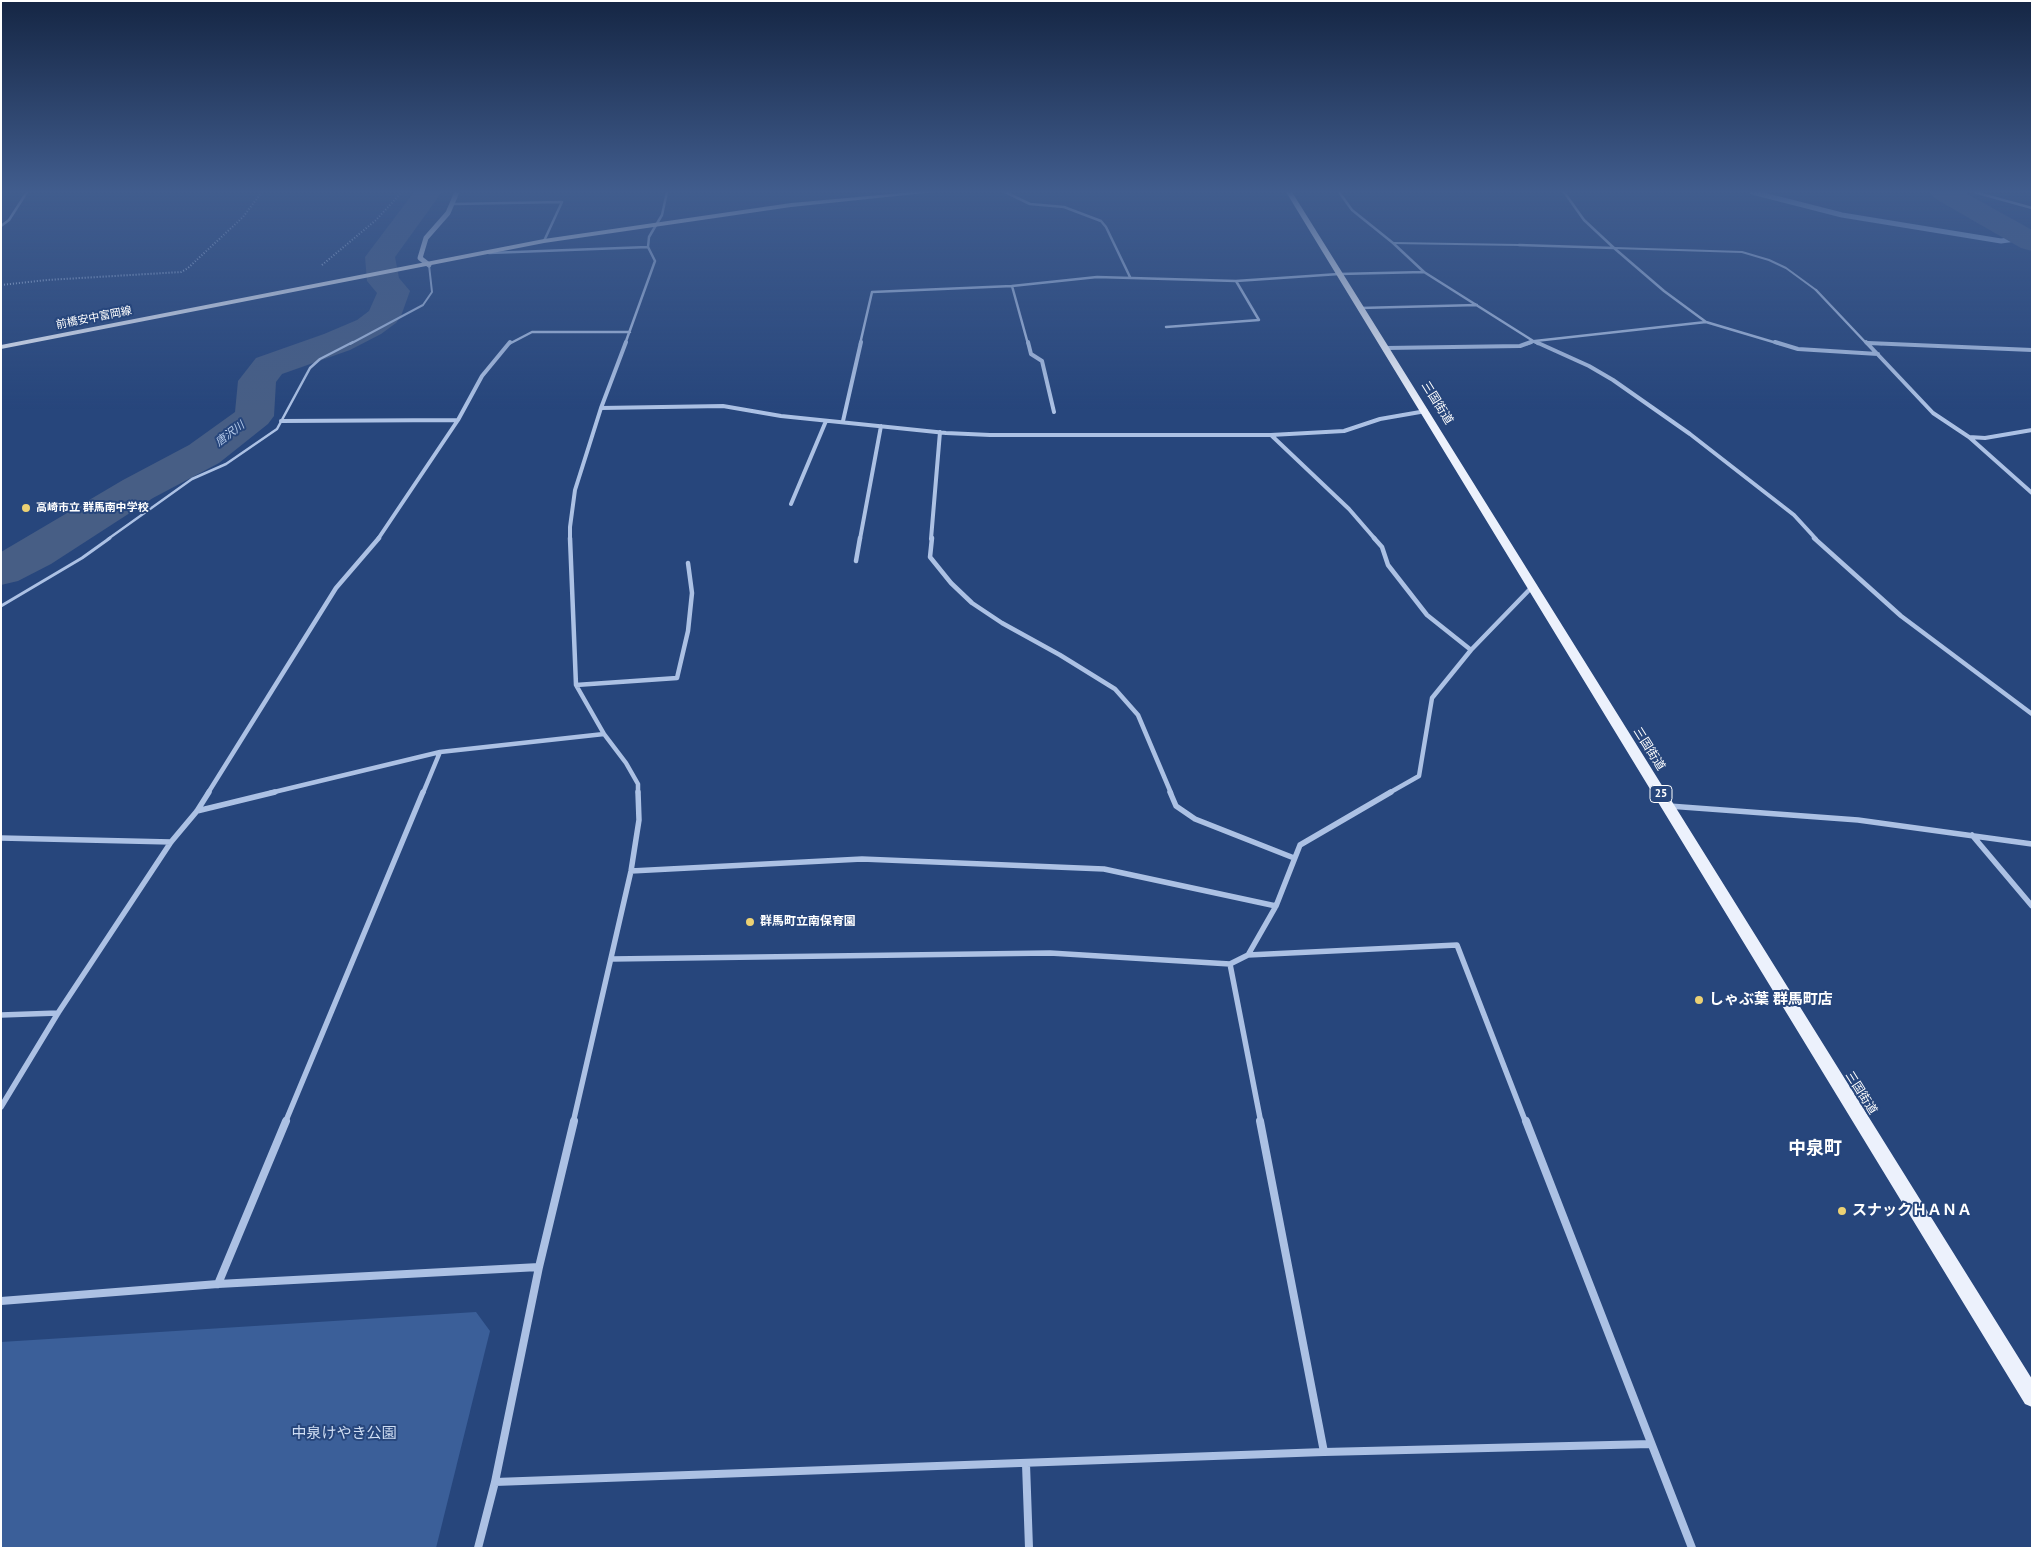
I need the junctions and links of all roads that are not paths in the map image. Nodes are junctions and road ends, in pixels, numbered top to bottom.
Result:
1 (432, 264) edge
2 (654, 264) edge
3 (1124, 264) edge
4 (1333, 264) edge
5 (1416, 264) edge
6 (1633, 264) edge
7 (1778, 264) edge
8 (429, 265) junction
9 (1424, 272) junction
10 (1339, 274) junction
11 (1130, 278) junction
12 (1236, 281) junction
13 (1012, 286) junction
14 (1816, 290) joint
15 (1477, 306) junction
16 (1360, 308) junction
17 (1706, 322) junction
18 (1166, 326) dead end
19 (630, 332) junction
20 (1535, 342) junction
21 (1868, 343) junction
22 (1, 347) edge
23 (1386, 348) junction
24 (2032, 350) edge
25 (1878, 354) junction
26 (601, 408) junction
27 (1426, 411) junction
28 (1054, 412) dead end
29 (458, 420) junction
30 (281, 421) junction
31 (826, 421) junction
32 (843, 421) junction
33 (881, 426) junction
34 (2032, 430) edge
35 (940, 432) junction
36 (1270, 435) junction
37 (1969, 438) junction
38 (2032, 493) edge
39 (791, 504) dead end
40 (856, 561) dead end
41 (688, 562) dead end
42 (1532, 587) junction
43 (1, 606) edge
44 (1471, 650) junction
45 (576, 684) junction
46 (2032, 714) edge
47 (604, 734) junction
48 (440, 752) junction
49 (1668, 806) junction
50 (197, 811) junction
51 (1972, 835) junction
52 (1, 838) edge
53 (171, 842) junction
54 (2032, 844) edge
55 (1294, 858) junction
56 (631, 871) junction
57 (1276, 906) junction
58 (2032, 906) edge
59 (1248, 956) junction
60 (612, 959) junction
61 (1230, 964) junction
62 (58, 1013) junction
63 (1, 1015) edge
64 (1, 1106) edge
65 (539, 1267) junction
66 (218, 1284) junction
67 (1, 1301) edge
68 (2032, 1397) edge
69 (1651, 1444) junction
70 (1324, 1452) junction
71 (1026, 1464) junction
72 (495, 1482) junction
73 (478, 1548) edge
74 (1029, 1548) edge
75 (1692, 1548) edge

1 - 8 main road, 前橋安中富岡線
2 - 19 street
3 - 11 street
4 - 10 main road, 三国街道 / 25
5 - 9 street
6 - 17 street
7 - 14 lane
8 - 22 main road, 前橋安中富岡線
8 - 30 lane
9 - 10 street
9 - 15 street
10 - 12 street
10 - 16 main road, 三国街道 / 25
11 - 12 street
11 - 13 street
12 - 18 street
13 - 28 street
13 - 32 street
14 - 21 street
15 - 16 street
15 - 20 street
16 - 23 main road, 三国街道 / 25
17 - 20 street
17 - 25 street
19 - 26 street
19 - 29 street
20 - 23 street
20 - 46 street
21 - 24 street
21 - 25 street
23 - 27 main road, 三国街道 / 25
25 - 37 street
26 - 31 street
26 - 45 street
27 - 36 street
27 - 42 main road, 三国街道 / 25
29 - 30 street
29 - 50 street
30 - 43 lane
31 - 32 street
31 - 39 street
32 - 33 street
33 - 35 street
33 - 40 street
34 - 37 street
35 - 36 street
35 - 55 street
36 - 44 street
37 - 38 street
41 - 45 street
42 - 44 street
42 - 49 main road, 三国街道 / 25
44 - 55 street
45 - 47 street
47 - 48 street
47 - 56 street
48 - 50 street
48 - 66 street
49 - 51 street
49 - 68 main road, 三国街道 / 25
50 - 53 street
51 - 54 street
51 - 58 street
52 - 53 street
53 - 62 street
55 - 57 street
56 - 57 street
56 - 60 street
57 - 59 street
59 - 61 street
59 - 69 street
60 - 61 street
60 - 65 street
61 - 70 street
62 - 63 street
62 - 64 street
65 - 66 street
65 - 72 street
66 - 67 street
69 - 70 street
69 - 75 street
70 - 71 street
71 - 72 street
71 - 74 street
72 - 73 street

